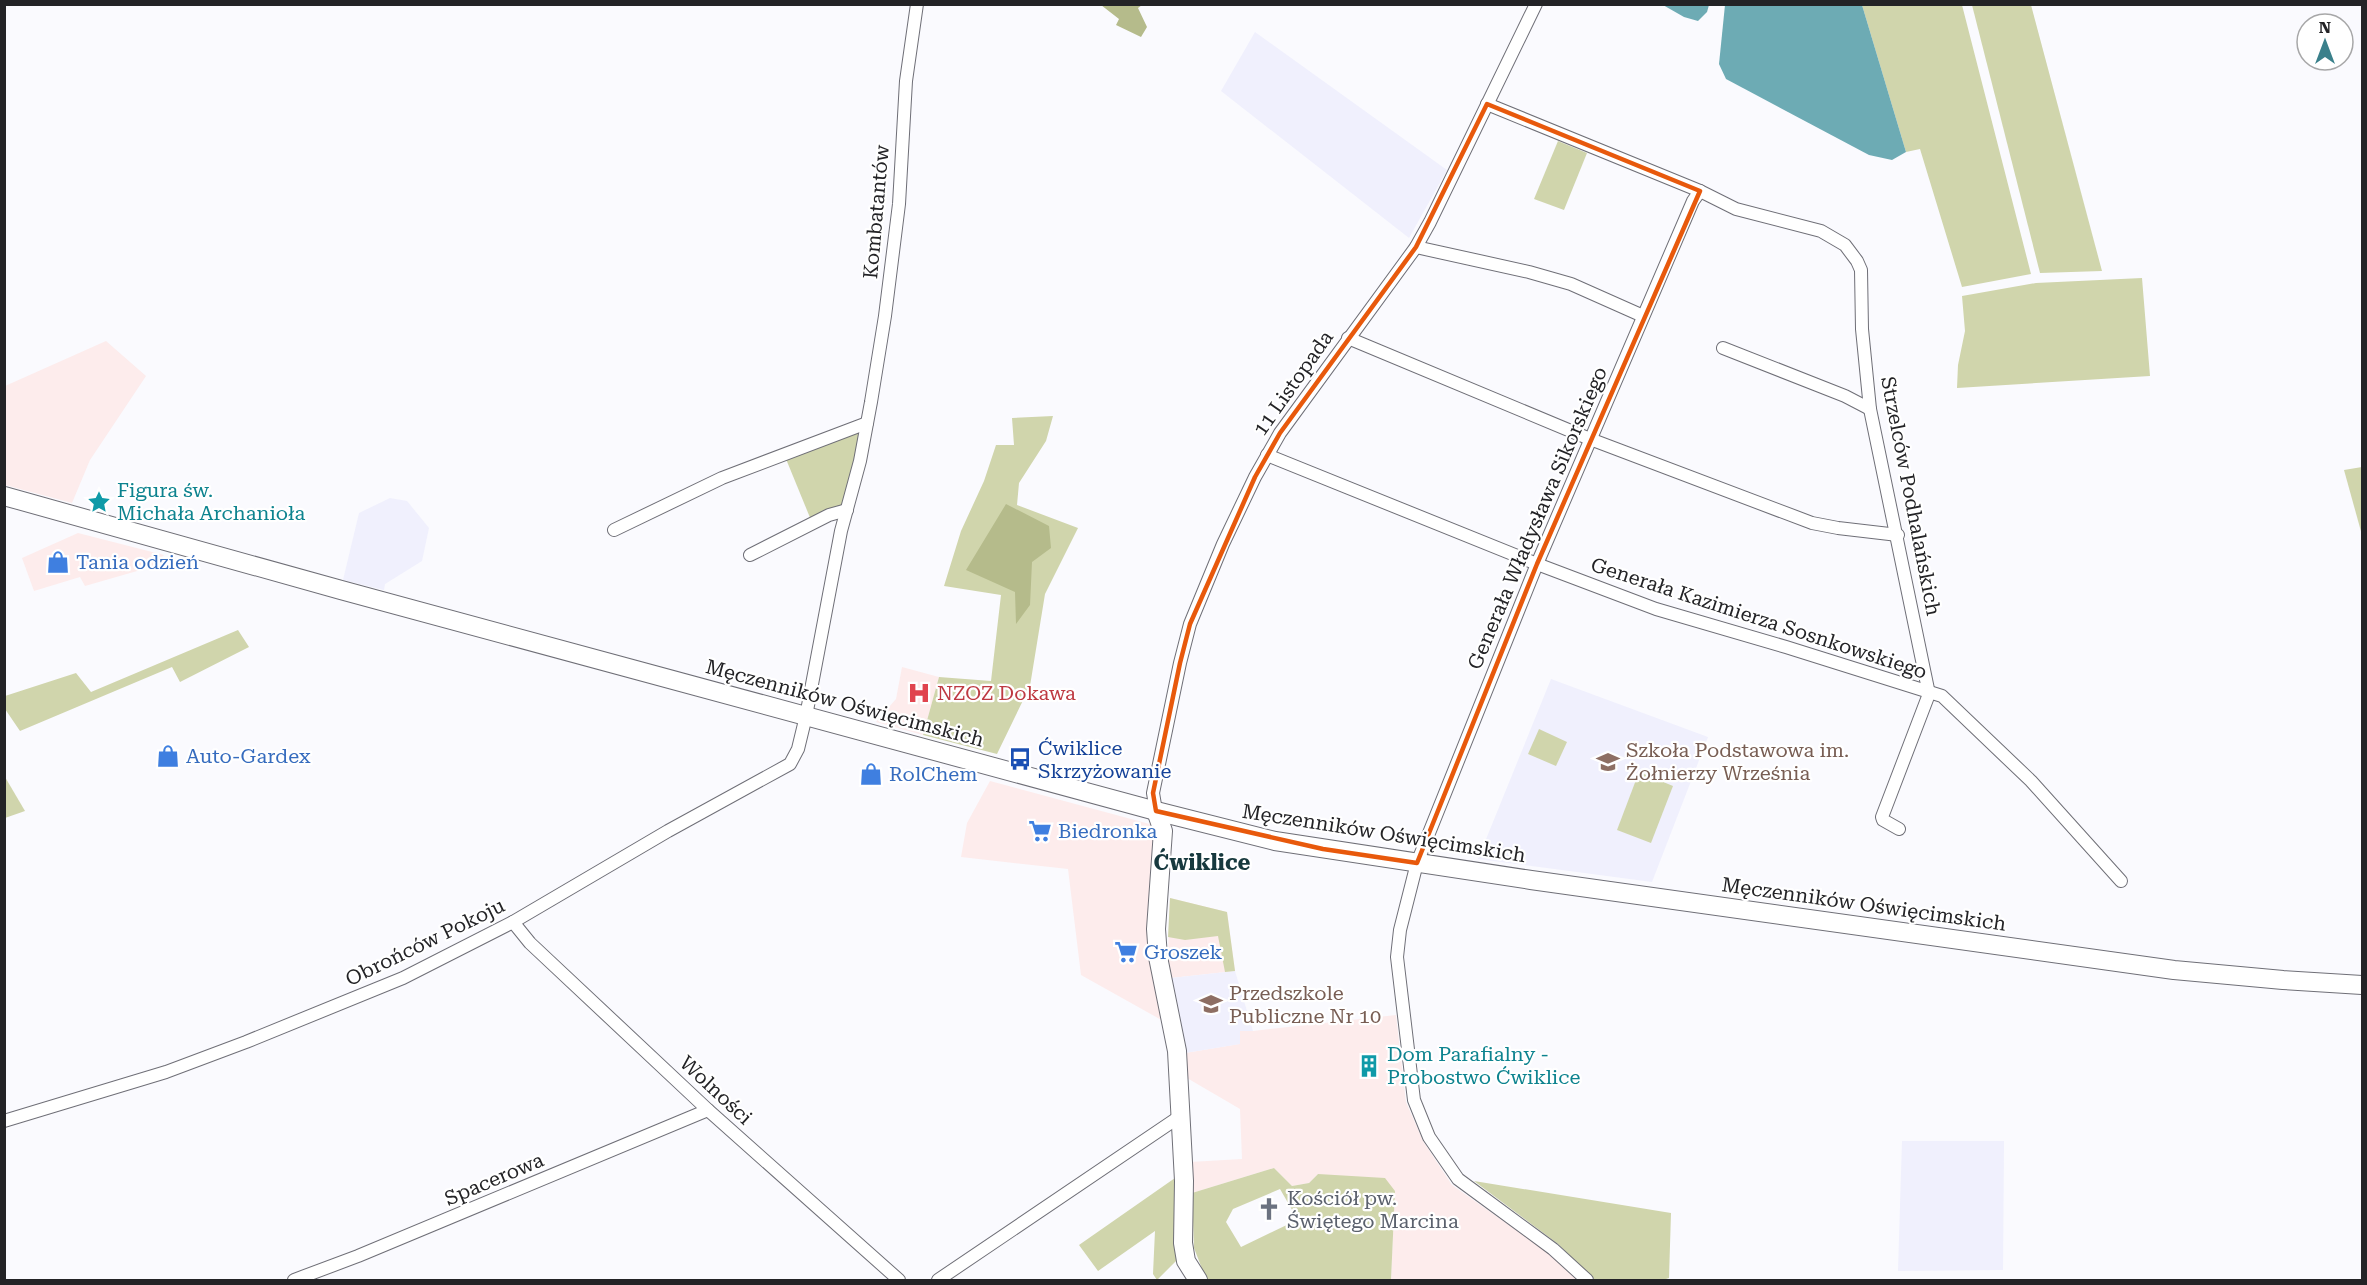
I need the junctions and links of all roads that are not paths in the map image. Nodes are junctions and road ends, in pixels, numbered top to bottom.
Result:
1 (917, 4) edge
2 (1536, 4) edge
3 (1487, 104) junction
4 (1700, 191) junction
5 (1416, 247) junction
6 (1643, 316) junction
7 (1348, 339) junction
8 (1723, 348) dead end
9 (1870, 409) junction
10 (867, 423) junction
11 (1590, 439) junction
12 (1267, 455) junction
13 (4, 496) edge
14 (847, 510) junction
15 (614, 531) dead end
16 (1898, 535) junction
17 (750, 555) dead end
18 (1537, 564) junction
19 (1929, 694) junction
20 (806, 716) junction
21 (1156, 811) junction
22 (1899, 829) dead end
23 (1416, 863) junction
24 (2121, 881) dead end
25 (513, 922) junction
26 (2362, 985) edge
27 (708, 1110) junction
28 (1182, 1115) junction
29 (4, 1121) edge
30 (294, 1281) edge
31 (899, 1281) edge
32 (938, 1281) edge
33 (1198, 1281) edge
34 (1587, 1281) edge

1 - 10 street, Kombatantów
2 - 3 street, 11 Listopada
3 - 4 street, Strzelców Podhalańskich
3 - 5 street, 11 Listopada
4 - 6 street, Generała Władysława Sikorskiego
4 - 9 street, Strzelców Podhalańskich
5 - 6 street
5 - 7 street, 11 Listopada
6 - 11 street, Generała Władysława Sikorskiego
7 - 11 street
7 - 12 street, 11 Listopada
8 - 9 street
9 - 16 street, Strzelców Podhalańskich
10 - 14 street, Kombatantów
10 - 15 street
11 - 16 street
11 - 18 street, Generała Władysława Sikorskiego
12 - 18 street, Generała Kazimierza Sosnkowskiego
12 - 21 street, 11 Listopada
13 - 20 main road, Męczenników Oświęcimskich
14 - 17 street
14 - 20 street, Kombatantów
16 - 19 street, Strzelców Podhalańskich
18 - 19 street, Generała Kazimierza Sosnkowskiego
18 - 23 street, Generała Władysława Sikorskiego
19 - 22 street, Generała Kazimierza Sosnkowskiego
19 - 24 street
20 - 21 main road, Męczenników Oświęcimskich
20 - 25 street, Obrońców Pokoju
21 - 23 main road, Męczenników Oświęcimskich
21 - 28 main road
23 - 26 main road, Męczenników Oświęcimskich
23 - 34 street, Generała Władysława Sikorskiego
25 - 27 street, Wolności
25 - 29 street, Obrońców Pokoju
27 - 30 street, Spacerowa
27 - 31 street, Wolności
28 - 32 street
28 - 33 main road

